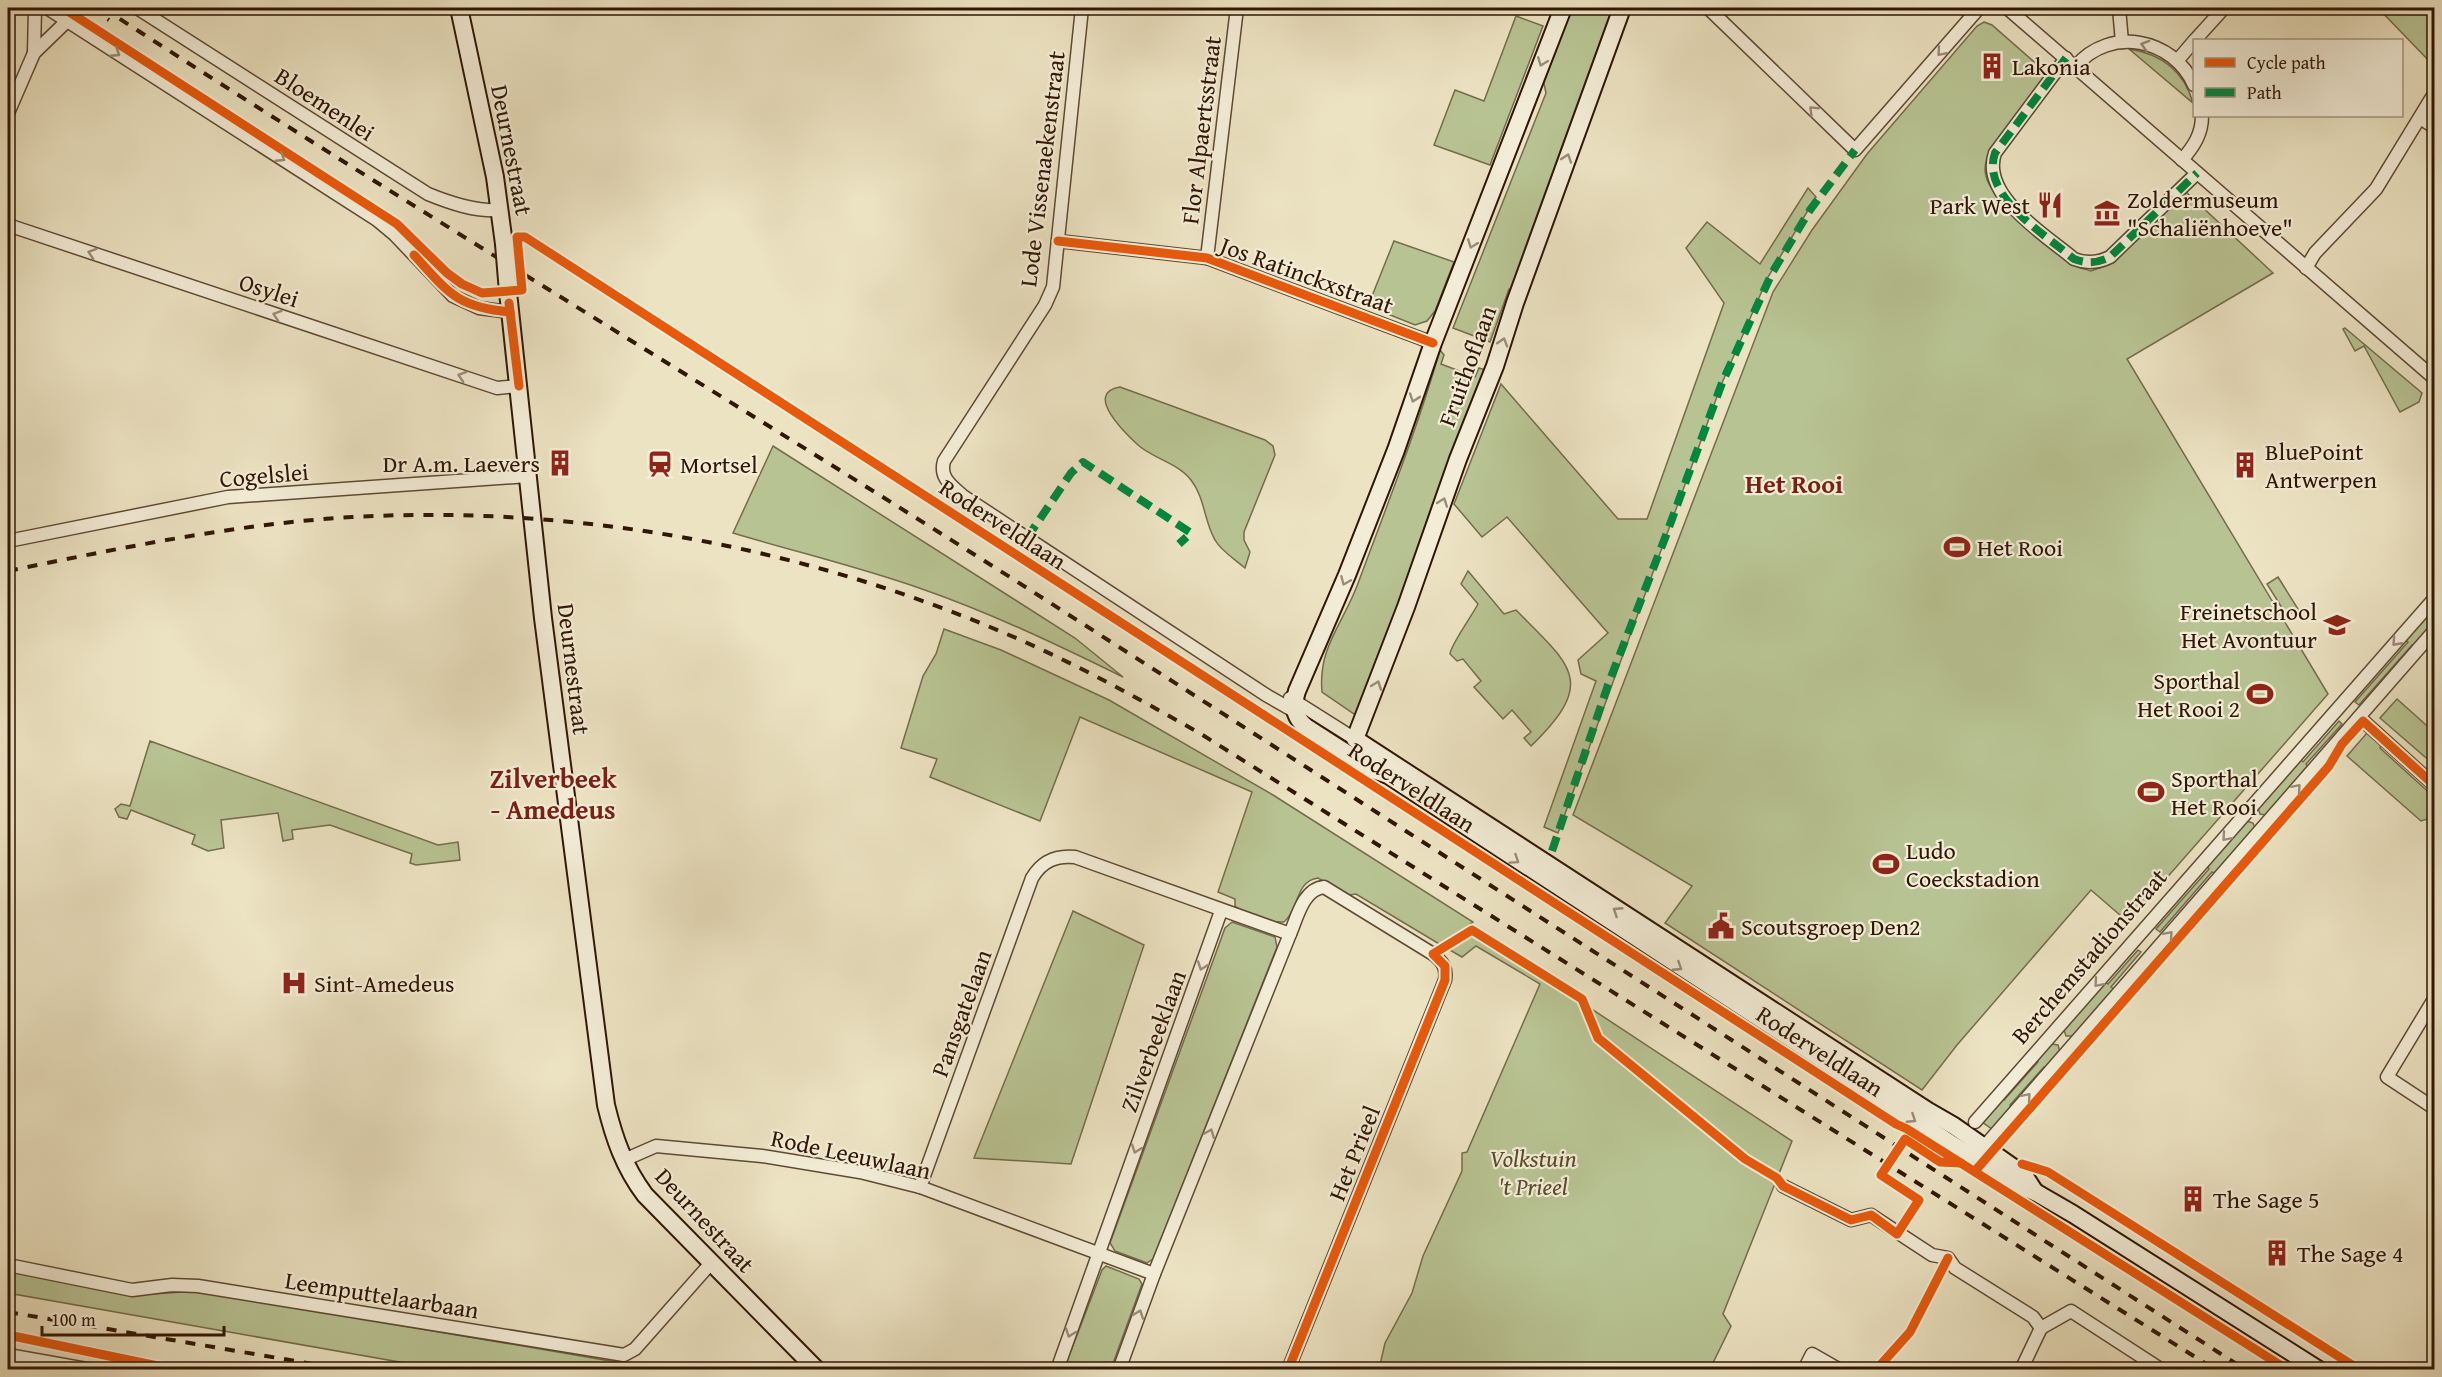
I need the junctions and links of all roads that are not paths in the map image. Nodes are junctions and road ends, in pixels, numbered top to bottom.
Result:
1 (35, 8) edge
2 (47, 8) edge
3 (137, 8) edge
4 (459, 8) edge
5 (1082, 8) edge
6 (1237, 8) edge
7 (1563, 8) edge
8 (1622, 8) edge
9 (1708, 8) edge
10 (1979, 8) edge
11 (2007, 8) edge
12 (2119, 8) edge
13 (2224, 8) edge
14 (67, 21) junction
15 (2197, 39) edge
16 (2122, 42) junction
17 (2193, 43) edge
18 (34, 53) junction
19 (2177, 61) junction
20 (2071, 62) junction
21 (2193, 84) edge
22 (2434, 94) edge
23 (8, 113) edge
24 (2202, 117) edge
25 (2420, 118) junction
26 (2434, 127) edge
27 (2182, 160) junction
28 (2197, 173) junction
29 (501, 210) junction
30 (8, 225) edge
31 (1058, 241) junction
32 (1207, 258) junction
33 (2306, 268) junction
34 (510, 312) junction
35 (1439, 346) junction
36 (2434, 378) edge
37 (519, 386) junction
38 (528, 476) junction
39 (949, 484) joint
40 (8, 541) edge
41 (2432, 606) edge
42 (2434, 631) edge
43 (1294, 706) junction
44 (2359, 717) junction
45 (1355, 739) junction
46 (1334, 745) junction
47 (2434, 785) edge
48 (2249, 811) junction
49 (2265, 825) junction
50 (1221, 911) junction
51 (1290, 934) junction
52 (2434, 999) edge
53 (2053, 1034) junction
54 (2069, 1048) junction
55 (2434, 1108) edge
56 (1967, 1135) junction
57 (1980, 1153) junction
58 (624, 1160) junction
59 (1783, 1186) dead end
60 (920, 1187) junction
61 (1099, 1254) junction
62 (711, 1263) junction
63 (8, 1264) edge
64 (1154, 1274) junction
65 (2042, 1328) junction
66 (8, 1355) edge
67 (92, 1370) edge
68 (817, 1370) edge
69 (1057, 1370) edge
70 (1119, 1370) edge
71 (1288, 1370) edge
72 (1804, 1370) edge
73 (1840, 1370) edge
74 (2021, 1370) edge
75 (2162, 1370) edge
76 (2319, 1370) edge

1 - 18 street
2 - 14 street
3 - 29 street, Bloemenlei
4 - 29 street, Deurnestraat
5 - 31 street, Lode Vissenaekenstraat
6 - 32 street, Flor Alpaertsstraat
7 -> 35 street, Fruithoflaan
45 -> 8 street, Fruithoflaan
10 -> 9 street
11 - 20 street
12 - 16 street
13 - 15 street
14 - 18 street
14 -> 34 street
19 -> 16 street
16 - 20 street
17 - 19 street
18 - 23 street
19 - 21 street
20 - 27 street
20 - 28 street
22 - 25 street
24 - 27 street
25 - 26 street
25 - 33 street
27 - 28 street
28 - 33 street
29 - 34 street, Deurnestraat, bridge
37 -> 30 street, Osylei
31 - 32 street, Jos Ratinckxstraat
31 - 39 street, Lode Vissenaekenstraat
32 - 35 street, Jos Ratinckxstraat
33 - 36 street
34 - 37 street, Deurnestraat
35 -> 43 street, Fruithoflaan
37 - 38 street, Deurnestraat
38 - 40 street, Cogelslei
38 - 58 street, Deurnestraat
39 - 43 street, Roderveldlaan
41 -> 48 street, Berchemstadionstraat
42 - 44 street, Berchemstadionstraat
43 - 45 street, Roderveldlaan
43 - 46 street, Roderveldlaan
44 - 47 street
49 -> 44 street, Berchemstadionstraat
45 - 46 street
56 -> 45 street, Roderveldlaan
46 -> 56 street, Roderveldlaan
48 - 49 street
48 -> 53 street, Berchemstadionstraat
54 -> 49 street, Berchemstadionstraat
50 - 51 street
50 - 60 street, Pansgatelaan
50 -> 61 street, Zilverbeeklaan
64 -> 51 street
51 - 71 street, Het Prieel
52 - 55 street
53 - 54 street
53 - 56 street, Berchemstadionstraat
57 -> 54 street, Berchemstadionstraat
56 - 57 street, Roderveldlaan
57 - 76 street, Roderveldlaan
58 - 60 street, Rode Leeuwlaan
58 - 62 street, Deurnestraat
59 - 65 street
60 - 61 street, Rode Leeuwlaan
61 - 64 street
61 -> 69 street, Zilverbeeklaan
62 - 63 street, Leemputtelaarbaan
62 - 68 street, Deurnestraat
70 -> 64 street
65 - 74 street
65 - 75 street
66 - 67 street
72 - 73 street

